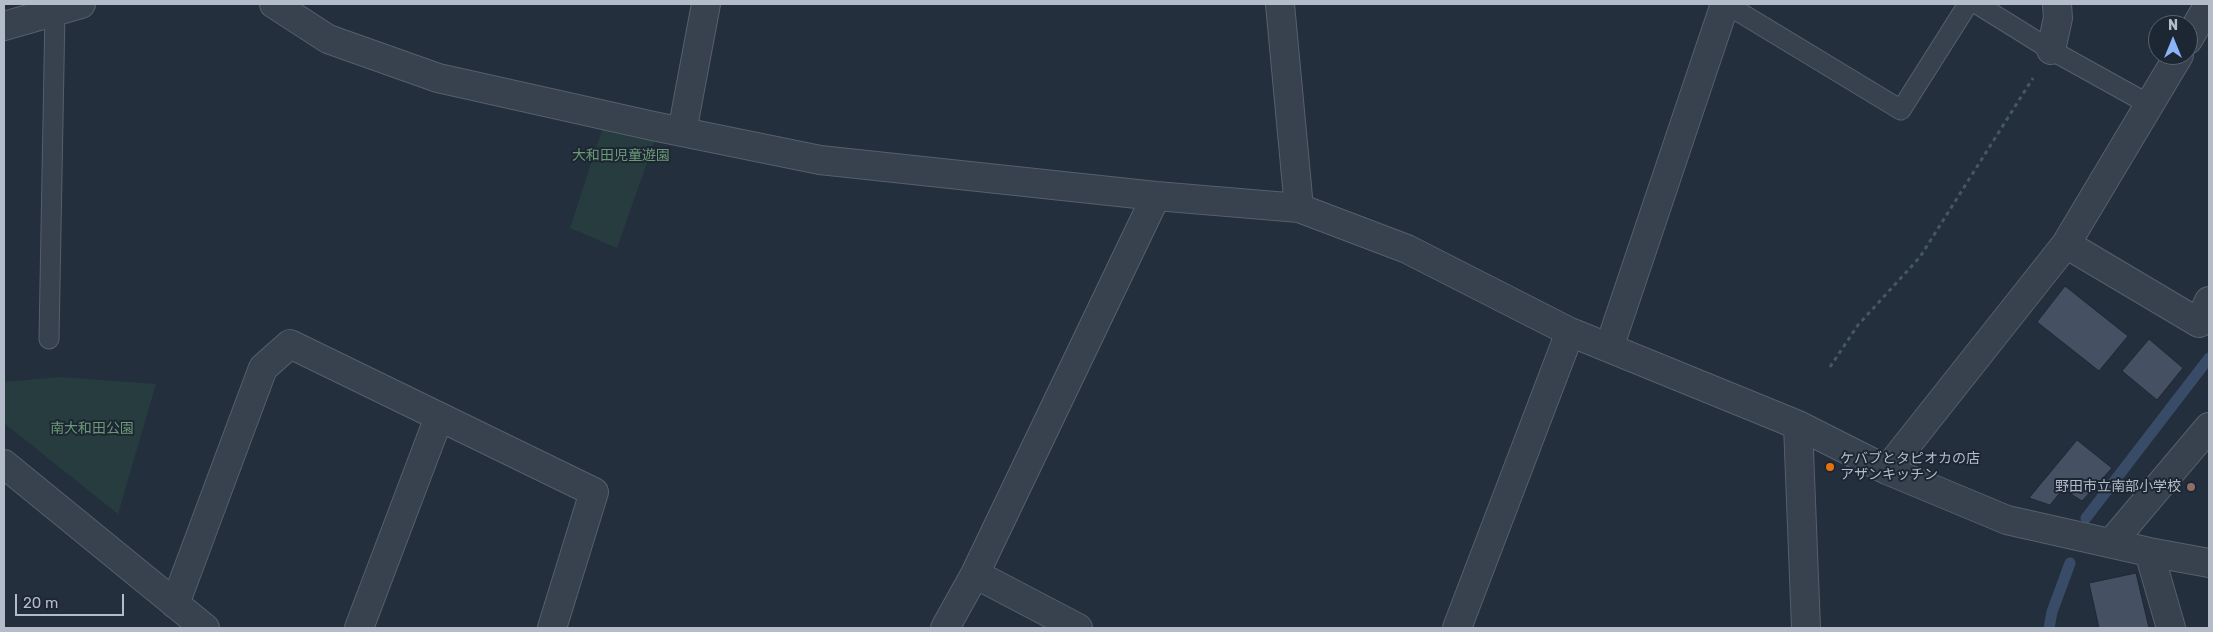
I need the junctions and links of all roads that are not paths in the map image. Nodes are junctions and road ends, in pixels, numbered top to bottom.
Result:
1 (81, 4) edge
2 (274, 4) edge
3 (706, 4) edge
4 (1280, 4) edge
5 (1726, 4) edge
6 (1968, 4) edge
7 (1977, 4) edge
8 (2057, 4) edge
9 (2209, 4) edge
10 (55, 11) junction
11 (2198, 23) edge
12 (4, 26) edge
13 (2051, 50) junction
14 (2174, 65) edge
15 (2150, 105) junction
16 (682, 132) junction
17 (1156, 196) junction
18 (1299, 208) junction
19 (2066, 244) junction
20 (2209, 301) edge
21 (1570, 332) junction
22 (49, 338) dead end
23 (1609, 348) junction
24 (439, 417) junction
25 (1798, 424) junction
26 (2209, 427) edge
27 (4, 464) edge
28 (1887, 470) junction
29 (2111, 543) junction
30 (2149, 552) junction
31 (2209, 563) edge
32 (975, 574) junction
33 (175, 604) junction
34 (205, 628) edge
35 (359, 628) edge
36 (552, 628) edge
37 (945, 628) edge
38 (1078, 628) edge
39 (1457, 628) edge
40 (1806, 628) edge
41 (2171, 628) edge

1 - 10 street
2 - 16 street
3 - 16 street
4 - 18 street
5 - 6 lane
5 - 23 street
7 - 13 lane
8 - 13 street
9 - 11 street
10 - 12 street
10 - 22 lane
13 - 15 lane
14 - 15 street
15 - 19 street
16 - 17 street
17 - 18 street
17 - 32 street
18 - 21 street
19 - 20 street
19 - 28 street
21 - 23 street
21 - 39 street
23 - 25 street
24 - 33 street
24 - 35 street
24 - 36 street
25 - 28 street
25 - 40 street
26 - 29 street
27 - 33 street
28 - 29 street
29 - 30 street
30 - 31 street
30 - 41 street
32 - 37 street
32 - 38 street
33 - 34 street

